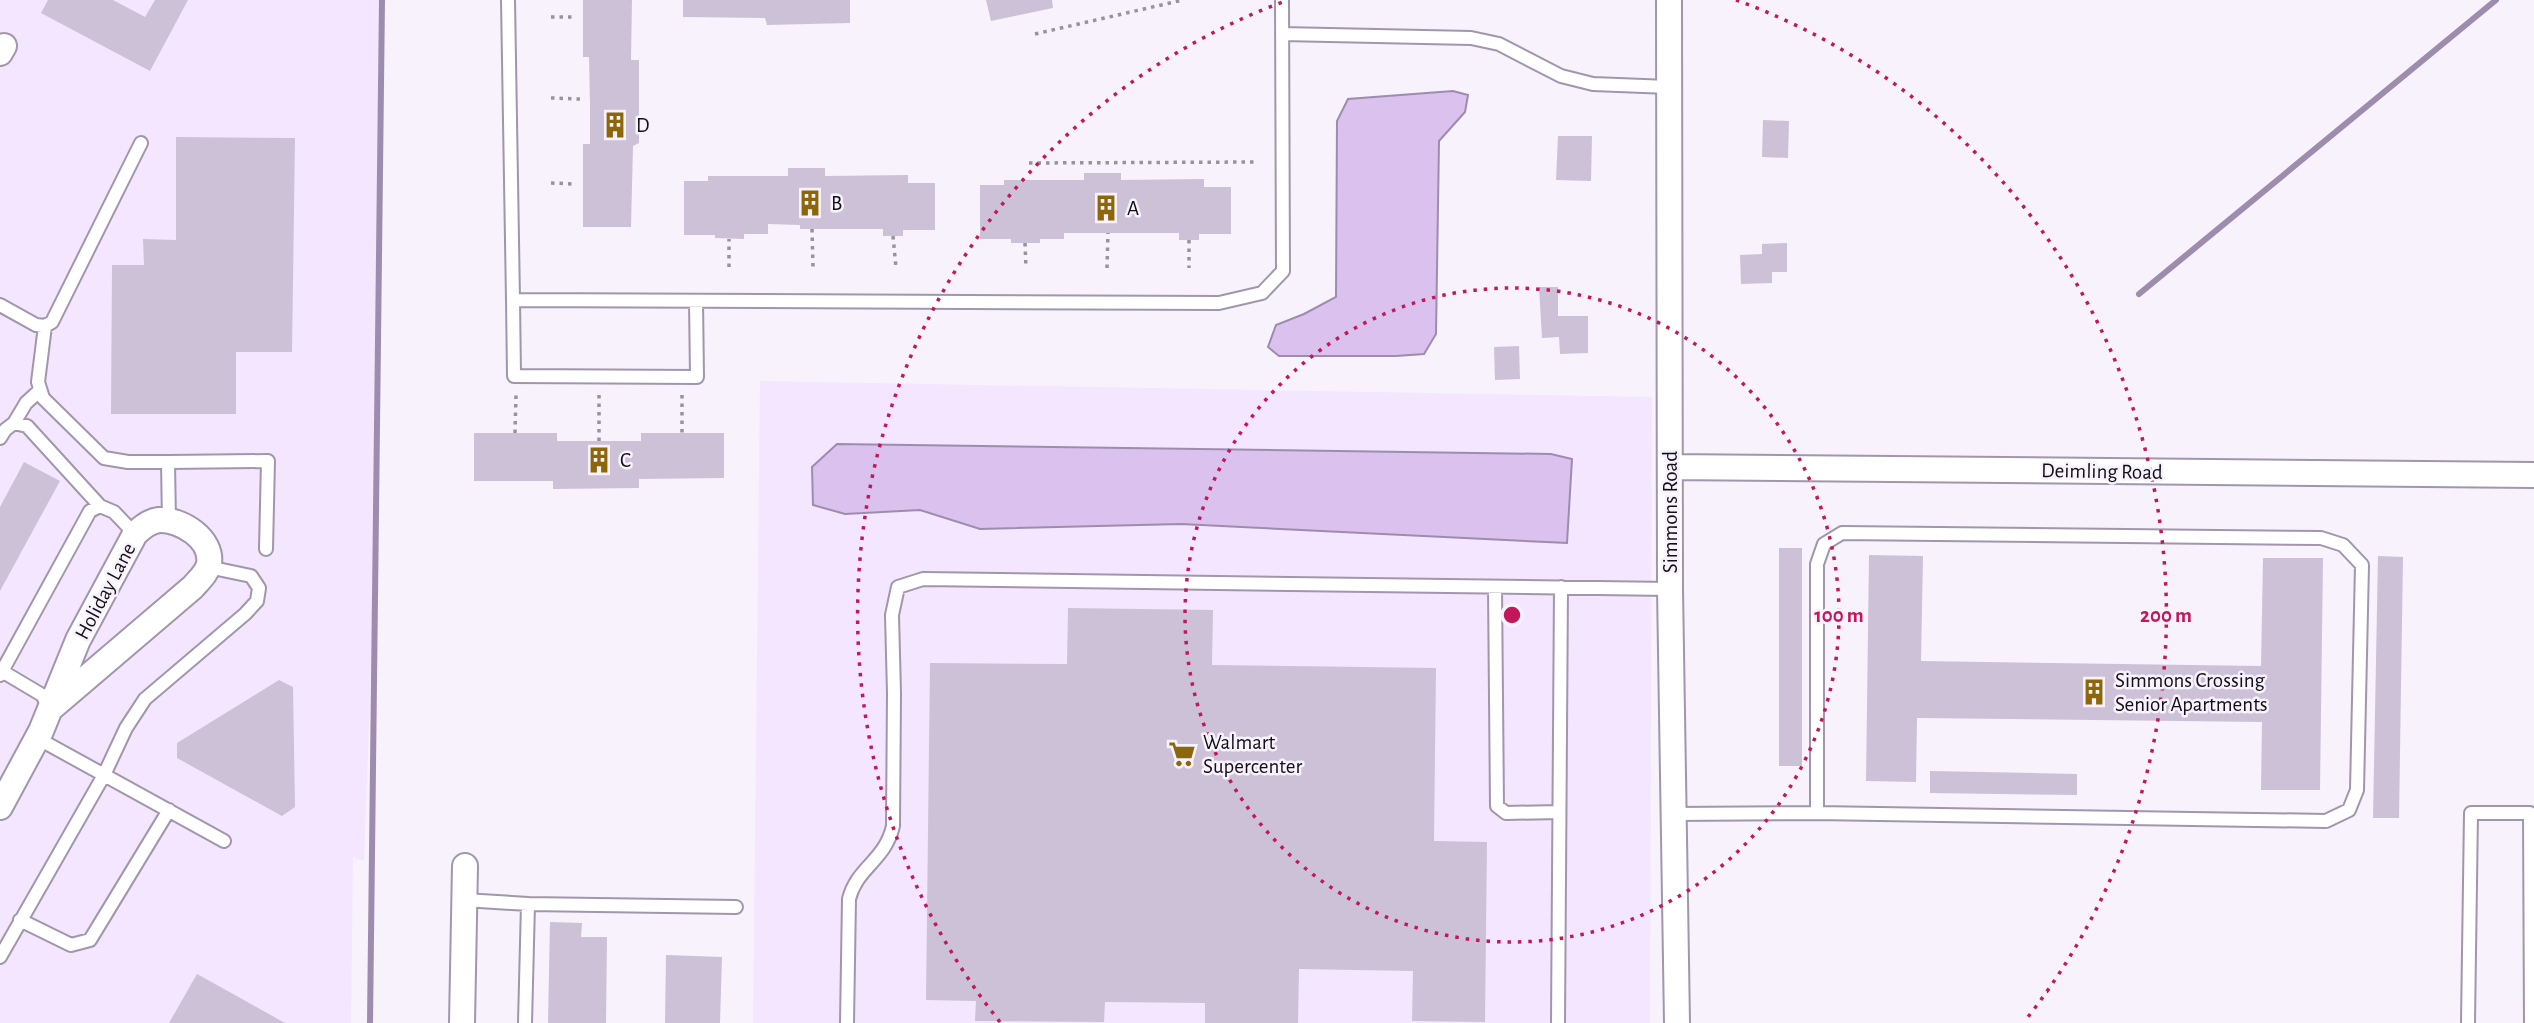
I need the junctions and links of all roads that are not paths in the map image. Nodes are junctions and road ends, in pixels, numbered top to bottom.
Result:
1 (508, 0) edge
2 (1282, 0) edge
3 (1669, 0) edge
4 (1282, 34) junction
5 (1670, 87) junction
6 (141, 143) dead end
7 (513, 300) junction
8 (696, 301) junction
9 (0, 305) edge
10 (45, 326) junction
11 (39, 391) junction
12 (14, 423) junction
13 (0, 438) edge
14 (168, 462) junction
15 (1670, 467) junction
16 (2534, 475) edge
17 (100, 506) junction
18 (169, 522) junction
19 (135, 534) junction
20 (266, 549) dead end
21 (208, 567) junction
22 (1495, 587) junction
23 (1561, 587) junction
24 (1670, 589) junction
25 (1, 672) edge
26 (50, 709) junction
27 (37, 738) junction
28 (104, 775) junction
29 (0, 807) edge
30 (169, 810) junction
31 (1559, 812) junction
32 (1816, 813) junction
33 (1674, 814) junction
34 (224, 841) dead end
35 (465, 866) dead end
36 (464, 900) junction
37 (528, 904) junction
38 (736, 907) dead end
39 (20, 920) junction
40 (0, 957) edge
41 (463, 1023) edge
42 (525, 1023) edge
43 (847, 1023) edge
44 (1558, 1023) edge
45 (1677, 1023) edge
46 (2468, 1023) edge
47 (2531, 1023) edge

1 - 7 lane
2 - 4 lane
3 - 5 street, Simmons Road
4 - 5 lane
4 - 8 lane
5 - 15 street, Simmons Road
6 - 10 lane
7 - 8 lane
7 - 8 lane
9 - 10 lane
10 - 11 lane
11 - 12 lane
11 - 14 lane
12 - 13 lane
12 - 17 lane
14 - 18 lane
14 - 20 lane
15 - 16 street, Deimling Road
15 - 24 street, Simmons Road
17 - 19 lane
17 - 25 lane
18 - 19 street, Holiday Lane
18 - 21 street
19 - 26 street, Holiday Lane
21 - 26 street, Holiday Lane
21 - 28 lane
22 - 23 lane
22 - 31 lane
22 - 43 lane
23 - 24 lane
23 - 31 lane
24 - 33 street, Simmons Road
25 - 26 lane
26 - 27 street, Holiday Lane
27 - 28 lane
27 - 29 street, Holiday Lane
28 - 30 lane
28 - 39 lane
30 - 34 lane
30 - 39 lane
31 - 44 lane
32 - 32 lane
32 - 33 lane
33 - 45 street, Simmons Road
35 - 36 street
36 - 37 lane
36 - 41 street
37 - 38 lane
37 - 42 lane
39 - 40 lane
46 - 47 lane

